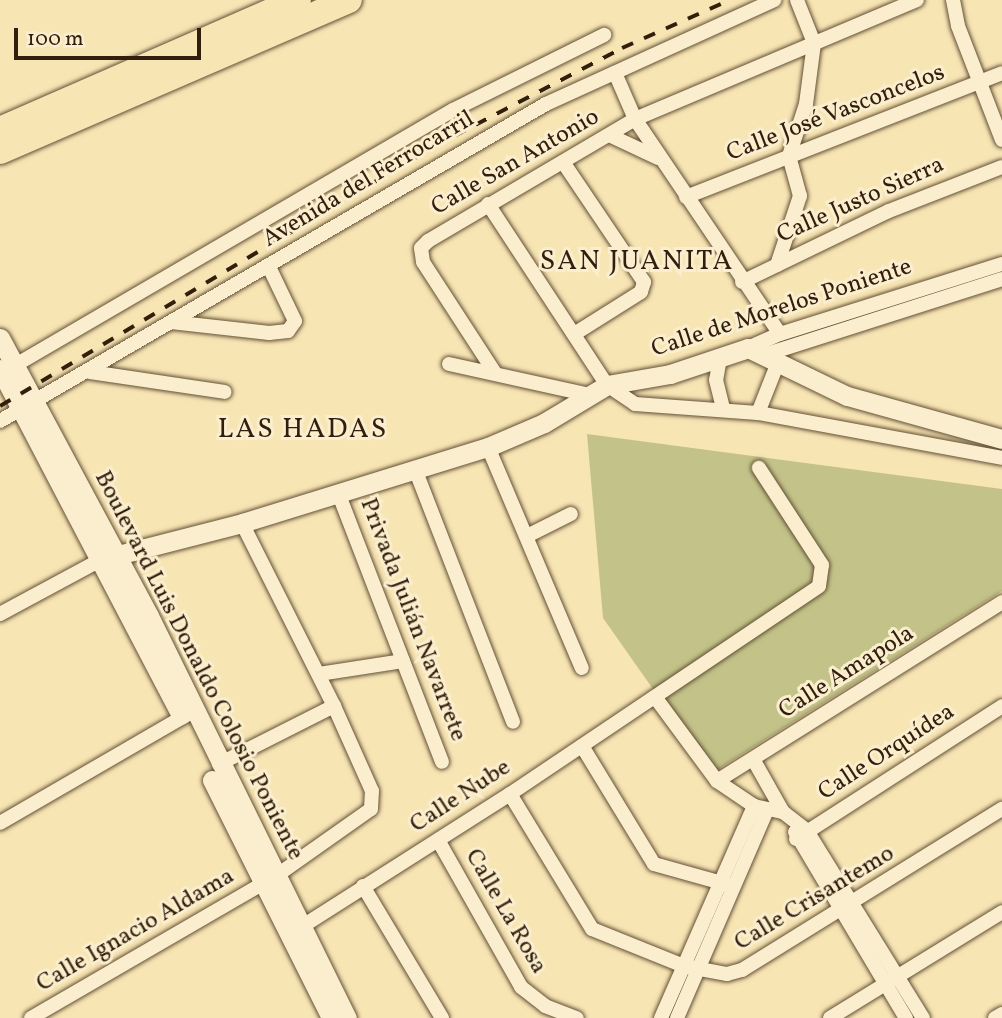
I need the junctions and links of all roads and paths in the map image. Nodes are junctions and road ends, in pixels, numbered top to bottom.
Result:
1 (298, 0) edge
2 (349, 0) edge
3 (774, 0) edge
4 (797, 0) edge
5 (917, 0) edge
6 (953, 0) edge
7 (264, 7) edge
8 (604, 36) dead end
9 (814, 43) junction
10 (615, 73) junction
11 (1002, 73) edge
12 (979, 83) junction
13 (635, 119) junction
14 (0, 130) edge
15 (609, 135) junction
16 (1002, 140) edge
17 (0, 151) edge
18 (789, 156) junction
19 (662, 160) junction
20 (563, 162) junction
21 (1002, 167) edge
22 (686, 197) junction
23 (488, 204) junction
24 (1002, 264) edge
25 (268, 265) junction
26 (777, 265) junction
27 (1002, 279) edge
28 (742, 282) junction
29 (921, 297) junction
30 (171, 322) junction
31 (576, 333) junction
32 (780, 334) junction
33 (0, 338) edge
34 (763, 356) junction
35 (720, 358) junction
36 (449, 364) dead end
37 (4, 370) edge
38 (90, 372) junction
39 (495, 373) junction
40 (607, 385) junction
41 (225, 392) dead end
42 (586, 394) junction
43 (30, 405) junction
44 (723, 409) junction
45 (758, 413) junction
46 (0, 421) edge
47 (1002, 439) edge
48 (488, 447) junction
49 (1002, 458) edge
50 (759, 468) dead end
51 (415, 470) junction
52 (339, 495) junction
53 (571, 514) dead end
54 (242, 523) junction
55 (527, 536) junction
56 (109, 557) junction
57 (1002, 602) edge
58 (0, 614) edge
59 (403, 661) junction
60 (582, 668) dead end
61 (319, 674) junction
62 (655, 697) junction
63 (334, 706) junction
64 (1002, 706) edge
65 (188, 714) junction
66 (513, 722) dead end
67 (582, 746) junction
68 (754, 759) junction
69 (442, 762) dead end
70 (219, 764) junction
71 (717, 781) junction
72 (510, 794) junction
73 (761, 808) junction
74 (1002, 809) edge
75 (788, 816) junction
76 (0, 823) edge
77 (802, 835) junction
78 (438, 840) junction
79 (270, 880) junction
80 (721, 883) junction
81 (363, 886) junction
82 (737, 886) junction
83 (845, 908) junction
84 (1002, 912) edge
85 (297, 930) junction
86 (691, 968) junction
87 (891, 981) junction
88 (1002, 1014) edge
89 (31, 1018) edge
90 (331, 1018) edge
91 (347, 1018) edge
92 (442, 1018) edge
93 (577, 1018) edge
94 (661, 1018) edge
95 (677, 1018) edge
96 (830, 1018) edge
97 (905, 1018) edge
98 (923, 1018) edge
99 (995, 1018) edge

1 - 7 highway
2 - 17 highway
3 - 10 street, Avenida del Ferrocarril
4 - 9 street
5 - 9 street, Calle San Antonio
6 - 12 street
7 - 14 highway
8 - 37 street, Avenida del Ferrocarril
9 - 13 street, Calle San Antonio
9 - 18 street
10 - 13 street
10 - 25 street, Avenida del Ferrocarril
11 - 12 street, Calle José Vasconcelos
12 - 16 street
12 - 18 street, Calle José Vasconcelos
13 - 15 street, Calle San Antonio
13 - 19 street
15 - 19 street
15 - 20 street, Calle San Antonio
18 - 22 street, Calle José Vasconcelos
18 - 26 street
19 - 22 street
20 - 23 street, Calle San Antonio
20 - 31 street
21 - 26 street, Calle Justo Sierra
22 - 28 street
23 - 31 street
23 - 39 street, Calle San Antonio
24 - 29 street, Calle de Morelos Poniente
25 - 30 street, Avenida del Ferrocarril
25 - 30 street
26 - 28 street, Calle Justo Sierra
27 - 29 street, Calle de Morelos Poniente
28 - 32 street
29 - 32 street, Calle de Morelos Poniente
29 - 34 street, Calle de Morelos Poniente
30 - 38 street, Avenida del Ferrocarril
31 - 40 street
32 - 34 street, Calle de Morelos Poniente
33 - 37 main road, Boulevard Luis Donaldo Colosio Poniente
34 - 35 main road, Calle de Morelos Poniente
34 - 45 street
34 - 47 main road
35 - 40 main road, Calle de Morelos Poniente
35 - 44 street
36 - 39 street
37 - 43 main road, Boulevard Luis Donaldo Colosio Poniente
38 - 41 street
38 - 43 street, Avenida del Ferrocarril
39 - 42 street
40 - 42 main road, Calle de Morelos Poniente
40 - 44 street
42 - 48 main road, Calle de Morelos Poniente
43 - 46 street, Avenida del Ferrocarril
43 - 56 main road, Boulevard Luis Donaldo Colosio Poniente
44 - 45 street
45 - 49 street
48 - 51 main road, Calle de Morelos Poniente
48 - 55 street
50 - 62 street, Calle Nube
51 - 52 main road, Calle de Morelos Poniente
51 - 66 street
52 - 54 main road, Calle de Morelos Poniente
52 - 59 street, Privada Julián Navarrete
53 - 55 street
54 - 56 main road, Calle de Morelos Poniente
54 - 61 street
55 - 60 street
56 - 58 street
56 - 65 main road, Boulevard Luis Donaldo Colosio Poniente
57 - 68 street, Calle Amapola
59 - 61 street
59 - 69 street, Privada Julián Navarrete
61 - 63 street
62 - 67 street, Calle Nube
62 - 71 street
63 - 70 street
63 - 79 street, Calle Ignacio Aldama
64 - 77 street, Calle Orquídea
65 - 70 main road, Boulevard Luis Donaldo Colosio Poniente
65 - 76 street
65 - 79 main road, Boulevard Luis Donaldo Colosio Poniente
67 - 72 street, Calle Nube
67 - 80 street
68 - 71 street, Calle Amapola
68 - 75 street
70 - 79 main road, Boulevard Luis Donaldo Colosio Poniente
71 - 73 street
72 - 78 street, Calle Nube
72 - 86 street, Calle Crisantemo
73 - 75 street
73 - 80 street
73 - 82 street
74 - 83 street, Calle Crisantemo
75 - 77 street
77 - 83 street
78 - 81 street, Calle Nube
78 - 93 street, Calle La Rosa
79 - 85 main road, Boulevard Luis Donaldo Colosio Poniente
79 - 89 street, Calle Ignacio Aldama
80 - 82 street
80 - 86 street
81 - 85 street, Calle Nube
81 - 92 street
82 - 86 street
83 - 86 street, Calle Crisantemo
83 - 87 street
84 - 87 street
85 - 90 main road, Boulevard Luis Donaldo Colosio Poniente
85 - 91 main road, Boulevard Luis Donaldo Colosio Poniente
86 - 94 street
86 - 95 street
87 - 96 street
87 - 97 street
87 - 98 street
88 - 99 street

